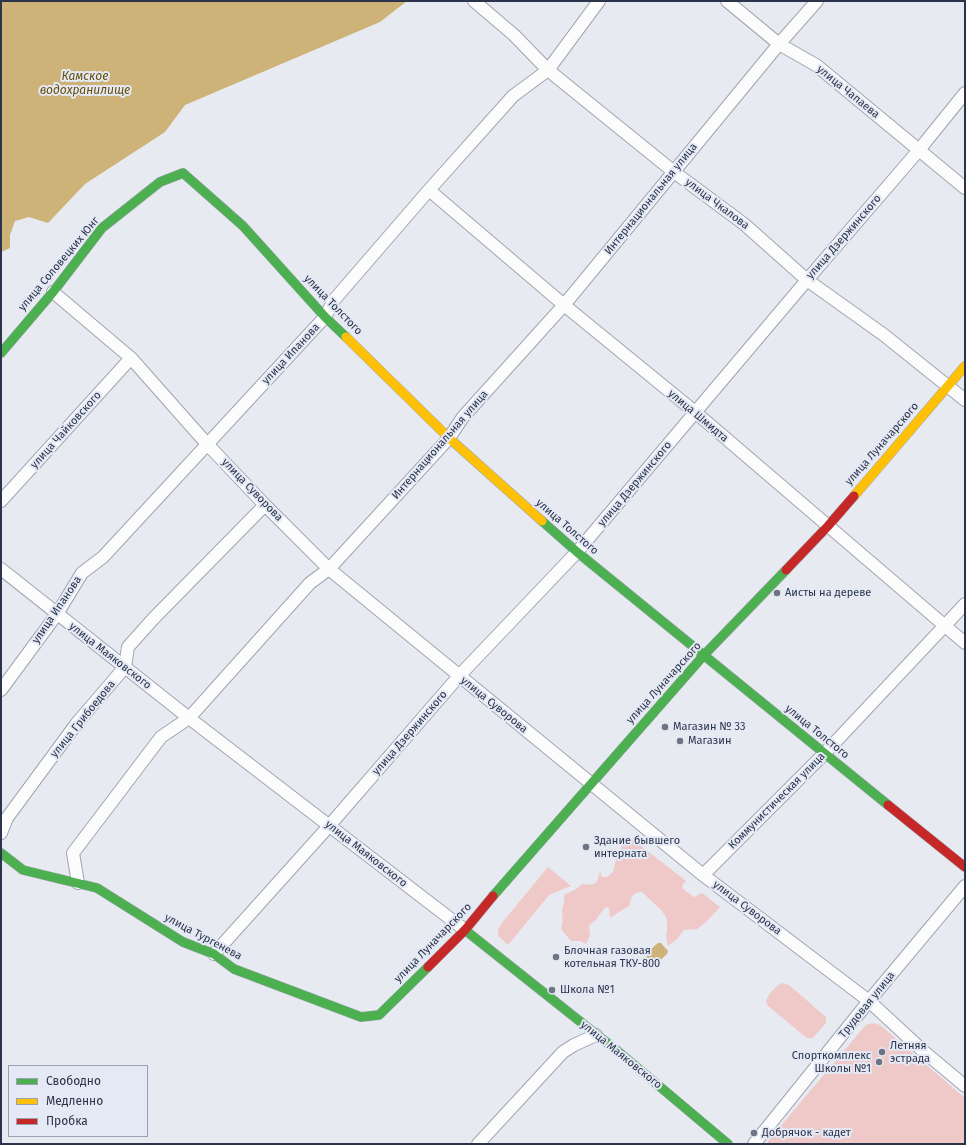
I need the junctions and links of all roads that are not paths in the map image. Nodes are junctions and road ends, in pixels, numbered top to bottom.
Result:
1 (474, 1) edge
2 (599, 1) edge
3 (727, 1) edge
4 (817, 1) edge
5 (779, 44) junction
6 (548, 70) junction
7 (965, 93) edge
8 (919, 150) junction
9 (674, 172) junction
10 (183, 173) joint
11 (965, 188) edge
12 (429, 190) junction
13 (807, 280) junction
14 (53, 292) junction
15 (564, 305) junction
16 (325, 317) junction
17 (1, 353) edge
18 (131, 358) junction
19 (965, 366) edge
20 (948, 387) junction
21 (965, 400) edge
22 (695, 412) junction
23 (449, 438) junction
24 (207, 444) junction
25 (1, 501) edge
26 (265, 505) junction
27 (828, 526) junction
28 (577, 552) junction
29 (1, 569) edge
30 (329, 569) junction
31 (965, 604) edge
32 (57, 614) junction
33 (944, 627) junction
34 (965, 643) edge
35 (704, 655) junction
36 (125, 667) junction
37 (459, 676) junction
38 (1, 690) edge
39 (189, 718) junction
40 (824, 754) junction
41 (591, 784) junction
42 (329, 826) junction
43 (1, 833) edge
44 (1, 853) edge
45 (965, 867) edge
46 (703, 875) junction
47 (78, 883) junction
48 (965, 886) edge
49 (464, 930) junction
50 (214, 954) junction
51 (869, 1001) junction
52 (379, 1015) joint
53 (596, 1035) junction
54 (965, 1086) edge
55 (478, 1144) edge
56 (728, 1144) edge
57 (754, 1144) edge

1 - 6 street, улица Чкалова
2 - 6 street, улица Ипанова
3 - 5 street, улица Чапаева
4 - 5 street, Интернациональная улица
5 - 8 street, улица Чапаева
5 - 9 street, Интернациональная улица
6 - 9 street, улица Чкалова
6 - 12 street, улица Ипанова
7 - 8 street, улица Дзержинского
8 - 11 street, улица Чапаева
8 - 13 street, улица Дзержинского
9 - 13 street, улица Чкалова
9 - 15 street, Интернациональная улица
10 - 14 street, улица Соловецких Юнг
10 - 16 street, улица Толстого
12 - 15 street, улица Шмидта
12 - 16 street, улица Ипанова
13 - 20 street, улица Чкалова
13 - 22 street, улица Дзержинского
14 - 17 street, улица Соловецких Юнг
14 - 18 street, улица Суворова
15 - 22 street, улица Шмидта
15 - 23 street, Интернациональная улица
16 - 23 street, улица Толстого
16 - 24 street, улица Ипанова
18 - 24 street, улица Суворова
18 - 25 street, улица Чайковского
19 - 20 street, улица Луначарского
20 - 21 street, улица Чкалова
20 - 27 street, улица Луначарского
22 - 27 street, улица Шмидта
22 - 28 street, улица Дзержинского
23 - 28 street, улица Толстого
23 - 30 street, Интернациональная улица
24 - 26 street, улица Суворова
24 - 32 street, улица Ипанова
26 - 30 street, улица Суворова
26 - 36 street
27 - 33 street, улица Шмидта
27 - 35 street, улица Луначарского
28 - 35 street, улица Толстого
28 - 37 street, улица Дзержинского
29 - 32 street, улица Маяковского
30 - 37 street, улица Суворова
30 - 39 street, Интернациональная улица
31 - 33 street, Коммунистическая улица
32 - 36 street, улица Маяковского
32 - 38 street, улица Ипанова
33 - 34 street, улица Шмидта
33 - 40 street, Коммунистическая улица
35 - 40 street, улица Толстого
35 - 41 street, улица Луначарского
36 - 39 street, улица Маяковского
36 - 43 street, улица Грибоедова
37 - 41 street, улица Суворова
37 - 42 street, улица Дзержинского
39 - 42 street, улица Маяковского
39 - 47 street, Интернациональная улица
40 - 45 street, улица Толстого
40 - 46 street, Коммунистическая улица
41 - 46 street, улица Суворова
41 - 49 street, улица Луначарского
42 - 49 street, улица Маяковского
42 - 50 street, улица Дзержинского
44 - 47 street, улица Тургенева
46 - 51 street, улица Суворова
47 - 50 street, улица Тургенева
48 - 51 street, Трудовая улица
49 - 52 street, улица Луначарского
49 - 53 street, улица Маяковского
50 - 52 street, улица Тургенева
51 - 54 street, улица Суворова
51 - 57 street, Трудовая улица
53 - 55 street
53 - 56 street, улица Маяковского

